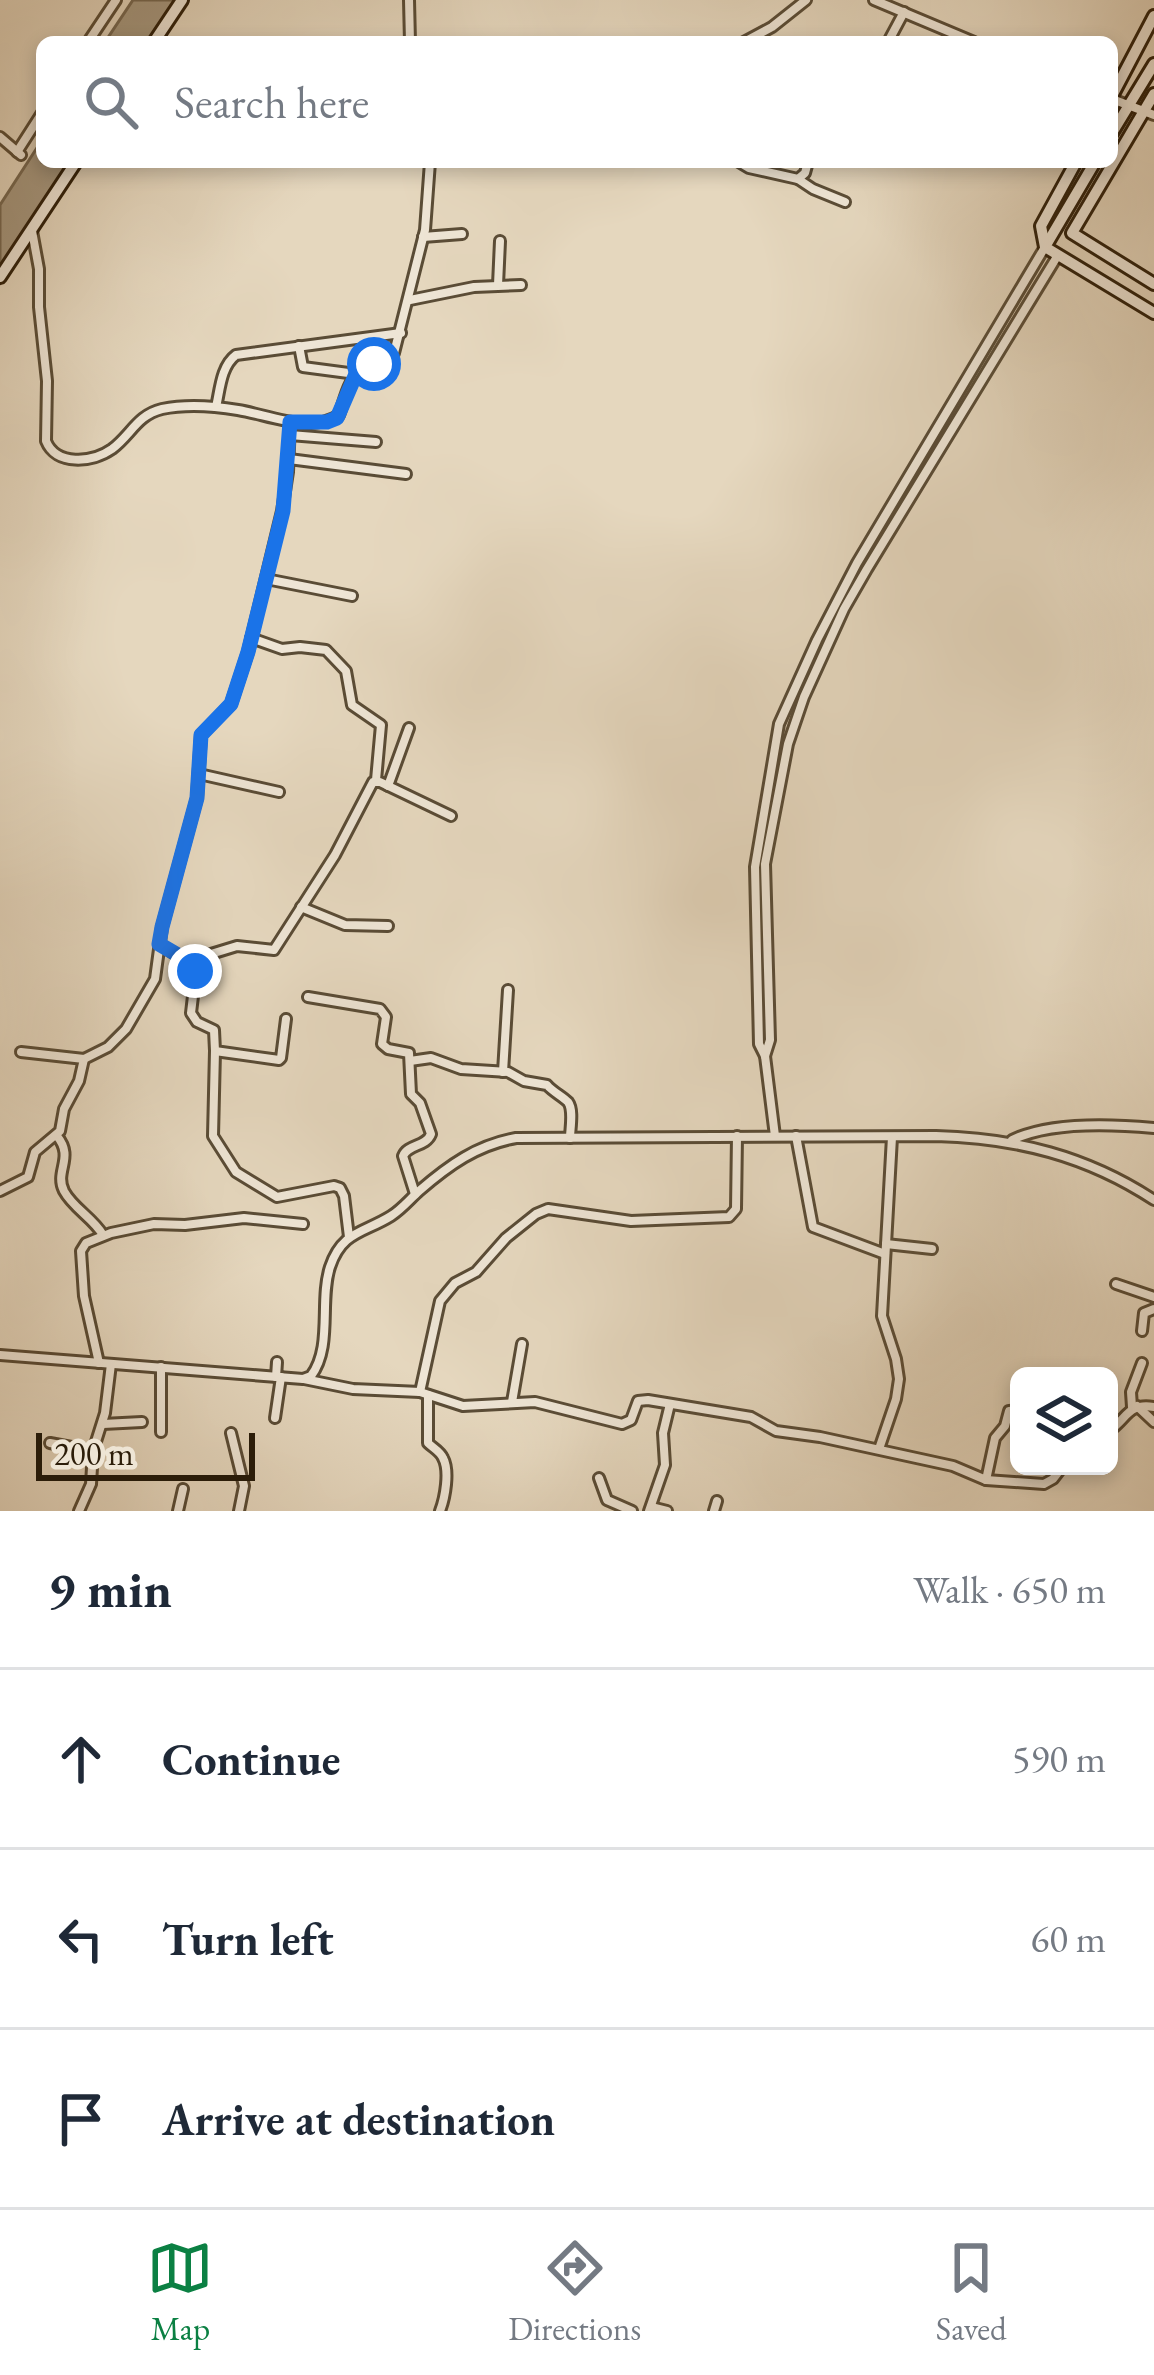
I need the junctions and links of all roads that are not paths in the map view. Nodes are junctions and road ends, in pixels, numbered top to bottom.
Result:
1 (116, 0) edge
2 (182, 0) edge
3 (409, 0) edge
4 (806, 0) edge
5 (874, 0) edge
6 (904, 12) junction
7 (1154, 16) edge
8 (92, 36) edge
9 (158, 36) edge
10 (410, 36) edge
11 (756, 36) edge
12 (891, 36) edge
13 (960, 36) edge
14 (1154, 64) edge
15 (1118, 86) edge
16 (1154, 94) edge
17 (1118, 101) edge
18 (1129, 106) junction
19 (1149, 113) edge
20 (36, 123) edge
21 (1118, 123) edge
22 (0, 137) edge
23 (1118, 161) edge
24 (71, 168) edge
25 (429, 168) edge
26 (752, 168) edge
27 (806, 168) edge
28 (1073, 168) edge
29 (1092, 168) edge
30 (1114, 168) edge
31 (798, 179) junction
32 (844, 202) dead end
33 (1058, 226) junction
34 (32, 230) junction
35 (1072, 233) junction
36 (462, 234) dead end
37 (423, 237) junction
38 (500, 241) dead end
39 (1045, 247) junction
40 (1058, 255) junction
41 (0, 277) edge
42 (1154, 284) edge
43 (498, 285) junction
44 (521, 285) dead end
45 (409, 300) junction
46 (1154, 314) edge
47 (401, 333) junction
48 (298, 346) junction
49 (356, 374) junction
50 (216, 407) junction
51 (290, 422) junction
52 (290, 435) junction
53 (376, 442) dead end
54 (289, 459) junction
55 (406, 474) dead end
56 (266, 579) junction
57 (352, 596) dead end
58 (251, 638) junction
59 (409, 728) dead end
60 (199, 774) junction
61 (376, 781) junction
62 (388, 786) junction
63 (279, 792) dead end
64 (452, 816) dead end
65 (302, 908) junction
66 (388, 926) dead end
67 (159, 944) junction
68 (188, 961) junction
69 (508, 990) dead end
70 (308, 997) dead end
71 (286, 1019) dead end
72 (215, 1051) junction
73 (21, 1052) dead end
74 (765, 1057) junction
75 (84, 1059) junction
76 (410, 1061) junction
77 (503, 1072) junction
78 (1154, 1128) edge
79 (57, 1136) junction
80 (737, 1136) junction
81 (776, 1136) junction
82 (796, 1136) junction
83 (892, 1137) junction
84 (570, 1138) junction
85 (1010, 1141) junction
86 (0, 1192) edge
87 (415, 1194) junction
88 (1154, 1200) edge
89 (303, 1224) dead end
90 (104, 1235) junction
91 (349, 1238) junction
92 (886, 1249) junction
93 (932, 1249) dead end
94 (1116, 1284) dead end
95 (1154, 1297) edge
96 (1154, 1309) edge
97 (1142, 1330) dead end
98 (521, 1344) dead end
99 (0, 1355) edge
100 (277, 1362) dead end
101 (99, 1363) junction
102 (1142, 1363) dead end
103 (111, 1364) junction
104 (161, 1367) junction
105 (279, 1377) junction
106 (302, 1378) junction
107 (424, 1394) junction
108 (512, 1402) junction
109 (670, 1404) junction
110 (1134, 1407) junction
111 (1154, 1407) edge
112 (1010, 1411) edge
113 (274, 1418) dead end
114 (142, 1421) dead end
115 (1154, 1421) edge
116 (1118, 1422) edge
117 (103, 1424) junction
118 (161, 1432) dead end
119 (231, 1433) dead end
120 (50, 1443) dead end
121 (879, 1449) junction
122 (93, 1450) junction
123 (1056, 1475) edge
124 (599, 1478) dead end
125 (986, 1480) junction
126 (183, 1489) dead end
127 (650, 1509) edge
128 (79, 1511) edge
129 (178, 1511) edge
130 (238, 1511) edge
131 (440, 1511) edge
132 (632, 1511) edge
133 (667, 1511) edge

1 - 8 street
2 - 9 street
3 - 10 street
4 - 11 street
5 - 6 street
6 - 12 street
6 - 13 street
7 - 15 street
14 - 18 street
16 - 19 street
17 - 18 street
18 - 19 street
18 - 21 street
19 - 23 street
20 - 22 street
24 - 34 street
25 - 37 street
26 - 31 street
27 - 31 street
28 - 39 street
29 - 33 street
30 - 35 street
31 - 32 street
33 - 35 street
33 - 39 street
34 - 41 street
34 - 50 street
35 - 40 street
35 - 42 street
36 - 37 street
37 - 45 street
38 - 43 street
39 - 40 street
39 - 74 street
40 - 46 street
40 - 74 street
43 - 44 street
43 - 45 street
45 - 47 street
47 - 48 street
47 - 49 street
48 - 49 street
48 - 50 street
49 - 51 street
50 - 51 street
51 - 52 street
52 - 53 street
52 - 54 street
54 - 55 street
54 - 56 street
56 - 57 street
56 - 58 street
58 - 60 street
58 - 61 street
59 - 62 street
60 - 63 street
60 - 67 street
61 - 62 street
61 - 65 street
62 - 64 street
65 - 66 street
65 - 68 street
67 - 68 street
67 - 75 street
68 - 72 street
69 - 77 street
70 - 76 street
71 - 72 street
72 - 91 street
73 - 75 street
74 - 81 street
75 - 79 street
76 - 77 street
76 - 87 street
77 - 84 street
78 - 85 street
79 - 86 street
79 - 90 street
80 - 81 street
80 - 84 street
80 - 107 street
81 - 82 street
82 - 83 street
82 - 92 street
83 - 85 street
83 - 92 street
84 - 87 street
85 - 88 street
87 - 91 street
89 - 90 street
90 - 101 street
91 - 106 street
92 - 93 street
92 - 121 street
94 - 95 street
96 - 97 street
98 - 108 street
99 - 101 street
100 - 105 street
101 - 103 street
102 - 110 street
103 - 104 street
103 - 117 street
104 - 105 street
104 - 118 street
105 - 106 street
105 - 113 street
106 - 107 street
107 - 108 street
107 - 131 street
108 - 109 street
109 - 121 street
109 - 127 street
110 - 111 street
110 - 115 street
110 - 116 street
112 - 125 street
114 - 117 street
117 - 122 street
119 - 130 street
120 - 122 street
121 - 125 street
122 - 128 street
123 - 125 street
124 - 132 street
126 - 129 street
127 - 133 street

